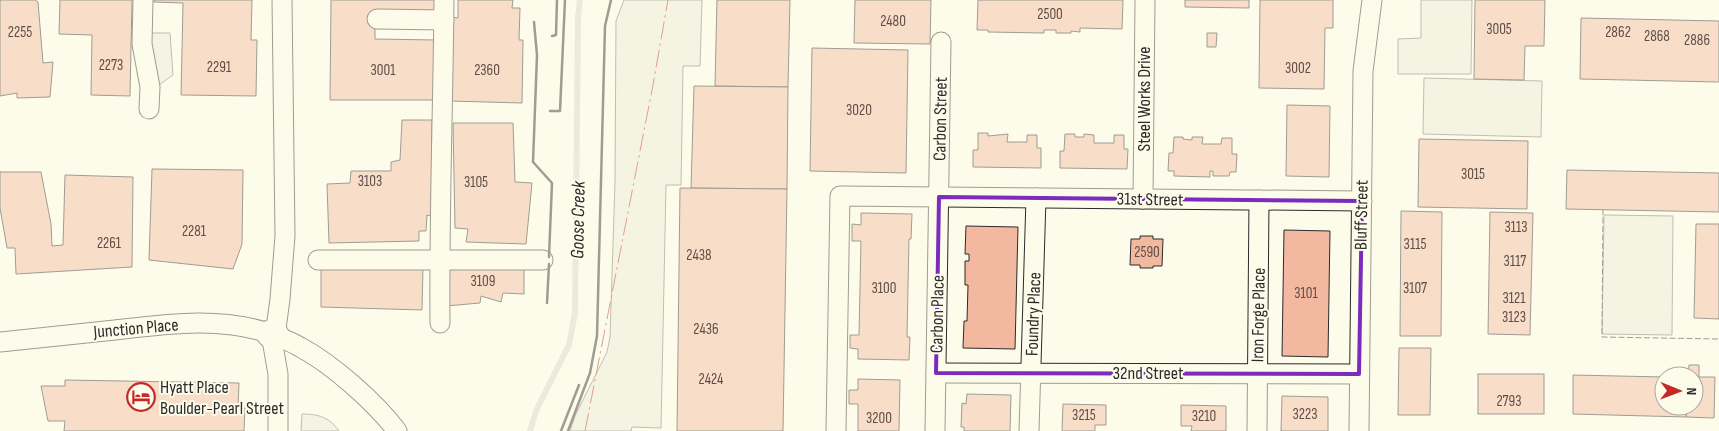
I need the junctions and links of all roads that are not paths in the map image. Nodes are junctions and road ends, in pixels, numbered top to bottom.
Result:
1 (143, 0) edge
2 (282, 0) edge
3 (444, 0) edge
4 (1144, 0) edge
5 (1372, 0) edge
6 (377, 19) dead end
7 (444, 20) junction
8 (941, 42) dead end
9 (149, 109) dead end
10 (939, 197) junction
11 (1036, 198) junction
12 (1143, 199) junction
13 (1259, 200) junction
14 (1362, 201) junction
15 (318, 260) dead end
16 (440, 260) junction
17 (543, 260) dead end
18 (440, 324) dead end
19 (273, 335) junction
20 (0, 342) edge
21 (936, 373) junction
22 (1030, 373) junction
23 (1258, 374) junction
24 (1359, 374) junction
25 (278, 431) edge
26 (397, 431) edge
27 (836, 431) edge
28 (935, 431) edge
29 (1029, 431) edge
30 (1257, 431) edge
31 (1359, 431) edge

1 - 9 street
2 - 19 street
3 - 7 street
4 - 12 street, Steel Works Drive
5 - 14 street, Bluff Street
6 - 7 street
7 - 16 street
8 - 10 street, Carbon Street
10 - 11 street, 31st Street
10 - 21 street, Carbon Place
10 - 27 street, 31st Street
11 - 12 street, 31st Street
11 - 22 street, Foundry Place
12 - 13 street, 31st Street
13 - 14 street, 31st Street
13 - 23 street, Iron Forge Place
14 - 24 street, Bluff Street
15 - 16 street
16 - 17 street
16 - 18 street
19 - 20 street, Junction Place
19 - 25 street
19 - 26 street, Junction Place
21 - 22 street, 32nd Street
21 - 28 street, Carbon Place
22 - 23 street, 32nd Street
22 - 29 street, Foundry Place
23 - 24 street, 32nd Street
23 - 30 street, Iron Forge Place
24 - 31 street, Bluff Street

